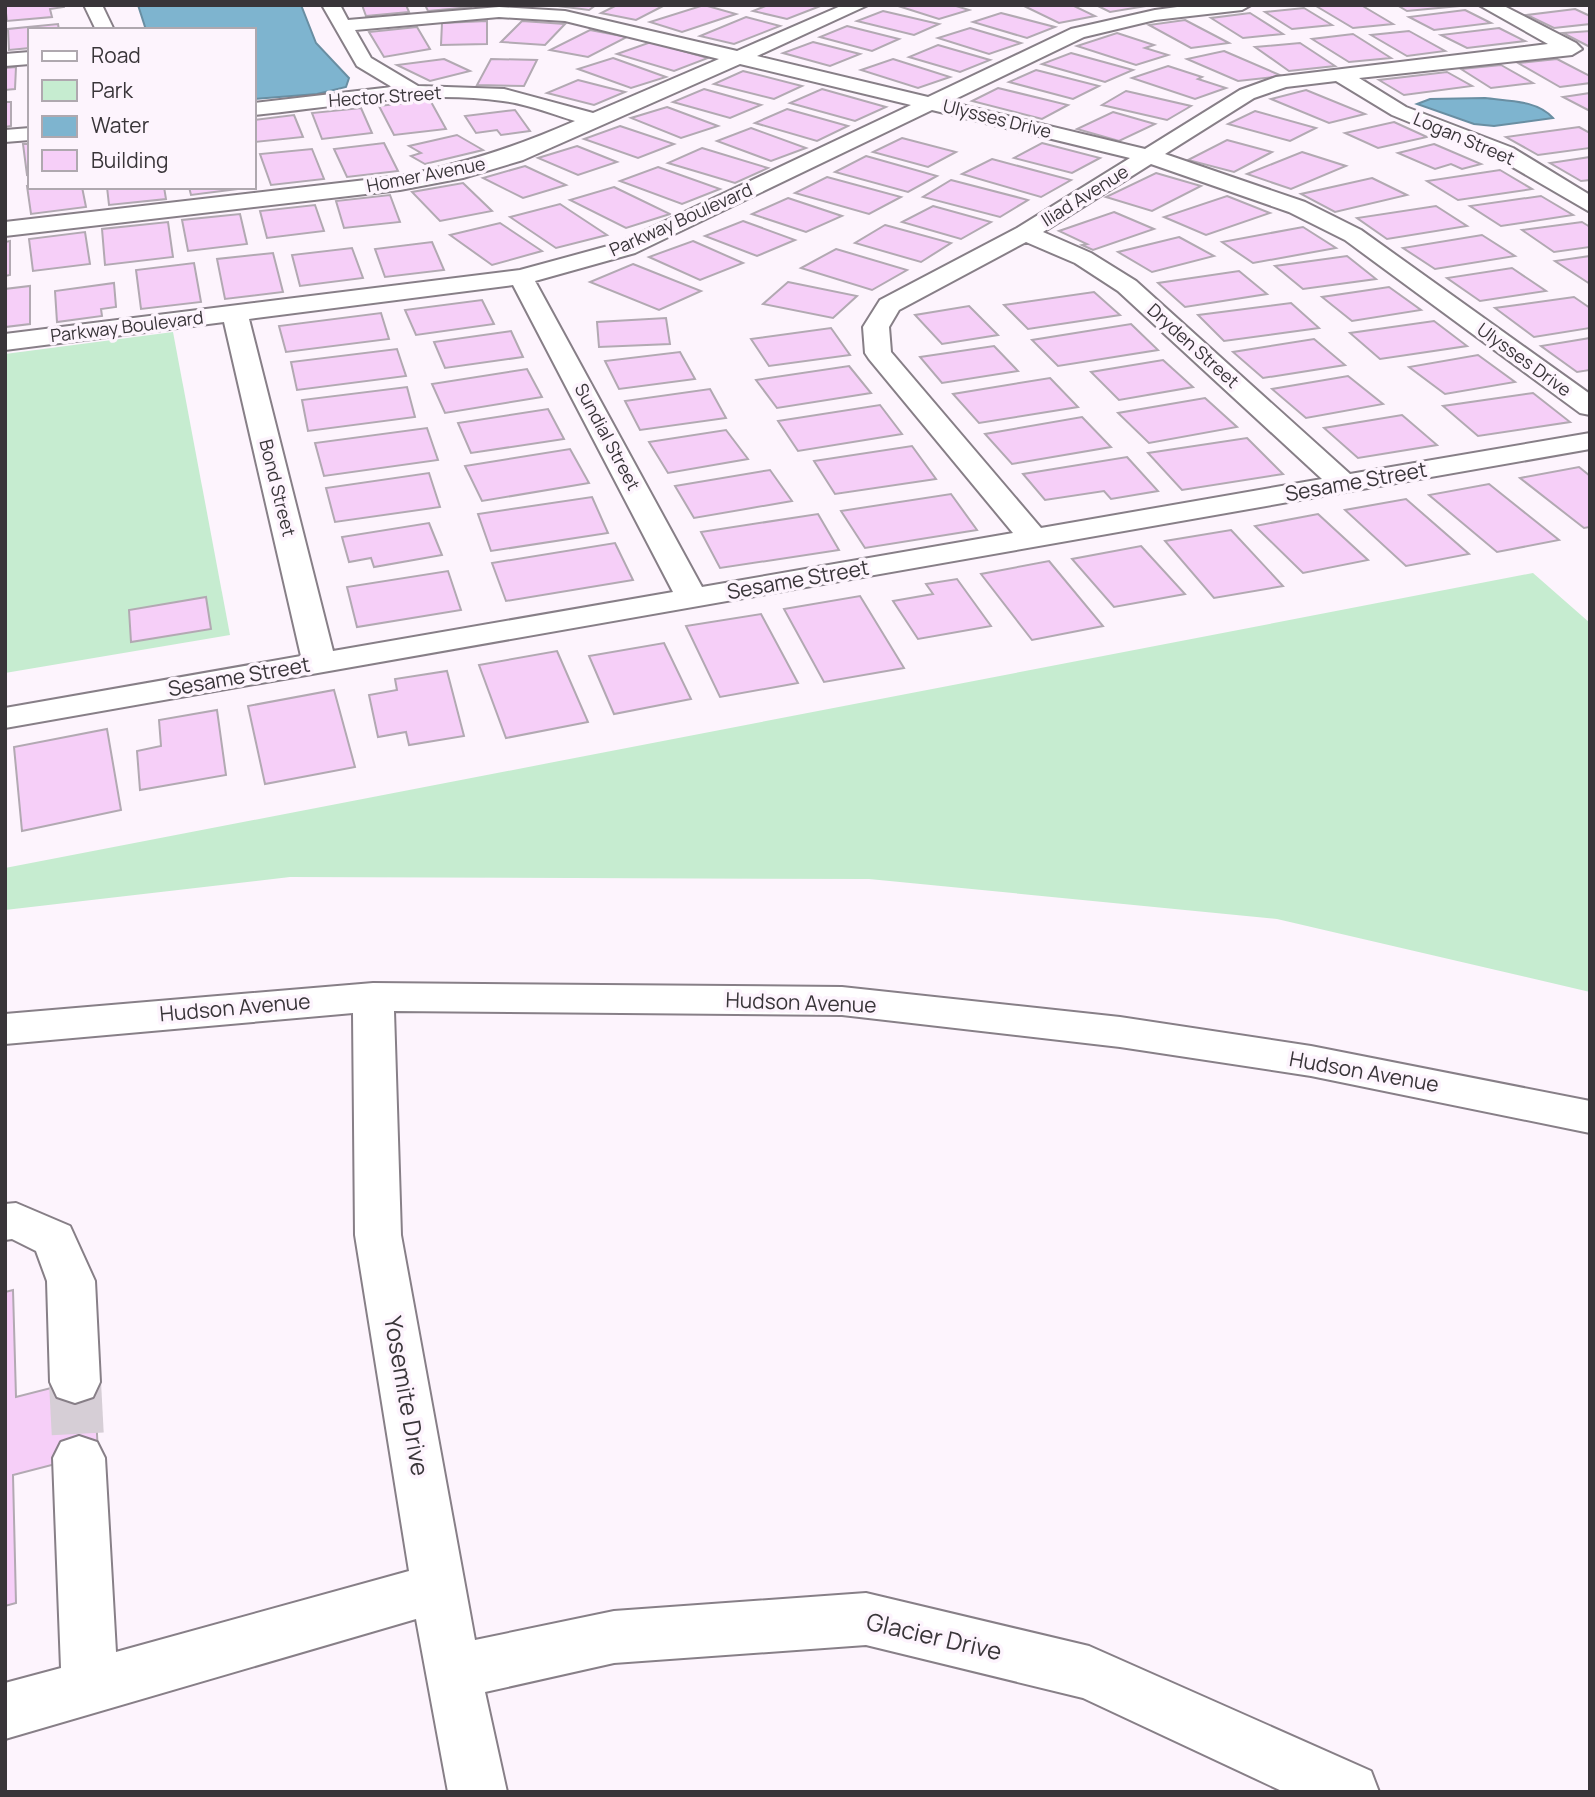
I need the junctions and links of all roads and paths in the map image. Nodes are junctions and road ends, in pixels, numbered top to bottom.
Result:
1 (93, 5) edge
2 (330, 5) edge
3 (859, 5) edge
4 (1242, 5) edge
5 (1488, 5) edge
6 (341, 26) junction
7 (104, 28) edge
8 (1569, 47) junction
9 (744, 57) junction
10 (28, 58) edge
11 (1590, 58) edge
12 (5, 60) edge
13 (1338, 74) junction
14 (415, 92) junction
15 (933, 103) junction
16 (256, 109) edge
17 (596, 121) junction
18 (28, 134) edge
19 (5, 136) edge
20 (1149, 156) junction
21 (1590, 205) edge
22 (5, 229) edge
23 (1025, 233) junction
24 (521, 277) junction
25 (235, 313) junction
26 (5, 342) edge
27 (1590, 407) edge
28 (1590, 441) edge
29 (1344, 484) junction
30 (1033, 538) junction
31 (692, 598) junction
32 (319, 663) junction
33 (5, 718) edge
34 (373, 996) junction
35 (5, 1029) edge
36 (1590, 1117) edge
37 (5, 1222) edge
38 (75, 1382) tunnel mouth
39 (79, 1458) tunnel mouth
40 (438, 1588) junction
41 (453, 1672) junction
42 (90, 1687) junction
43 (5, 1711) edge
44 (478, 1792) edge
45 (1349, 1792) edge

1 - 7 street
2 - 6 street
3 - 9 street, Homer Avenue
4 - 15 street, Parkway Boulevard
5 - 8 street
6 - 9 street, Ulysses Drive
6 - 14 street
8 - 11 street
8 - 13 street, Iliad Avenue
9 - 15 street, Ulysses Drive
9 - 17 street, Homer Avenue
10 - 12 street
13 - 20 street, Iliad Avenue
13 - 21 street, Logan Street
14 - 16 street, Hector Street
14 - 17 street, Hector Street
15 - 20 street, Ulysses Drive
15 - 24 street, Parkway Boulevard
17 - 22 street, Homer Avenue
18 - 19 street
20 - 23 street, Iliad Avenue
20 - 27 street, Ulysses Drive
23 - 29 street, Dryden Street
23 - 30 street, Iliad Avenue
24 - 25 street, Parkway Boulevard
24 - 31 street, Sundial Street
25 - 26 street, Parkway Boulevard
25 - 32 street, Bond Street
28 - 29 street, Sesame Street
29 - 30 street, Sesame Street
30 - 31 street, Sesame Street
31 - 32 street, Sesame Street
32 - 33 street, Sesame Street
34 - 35 street, Hudson Avenue
34 - 36 street, Hudson Avenue
34 - 40 street, Yosemite Drive
37 - 38 street
39 - 42 street
40 - 41 street, Yosemite Drive
40 - 42 street
41 - 44 street, Yosemite Drive
41 - 45 street, Glacier Drive
42 - 43 street

